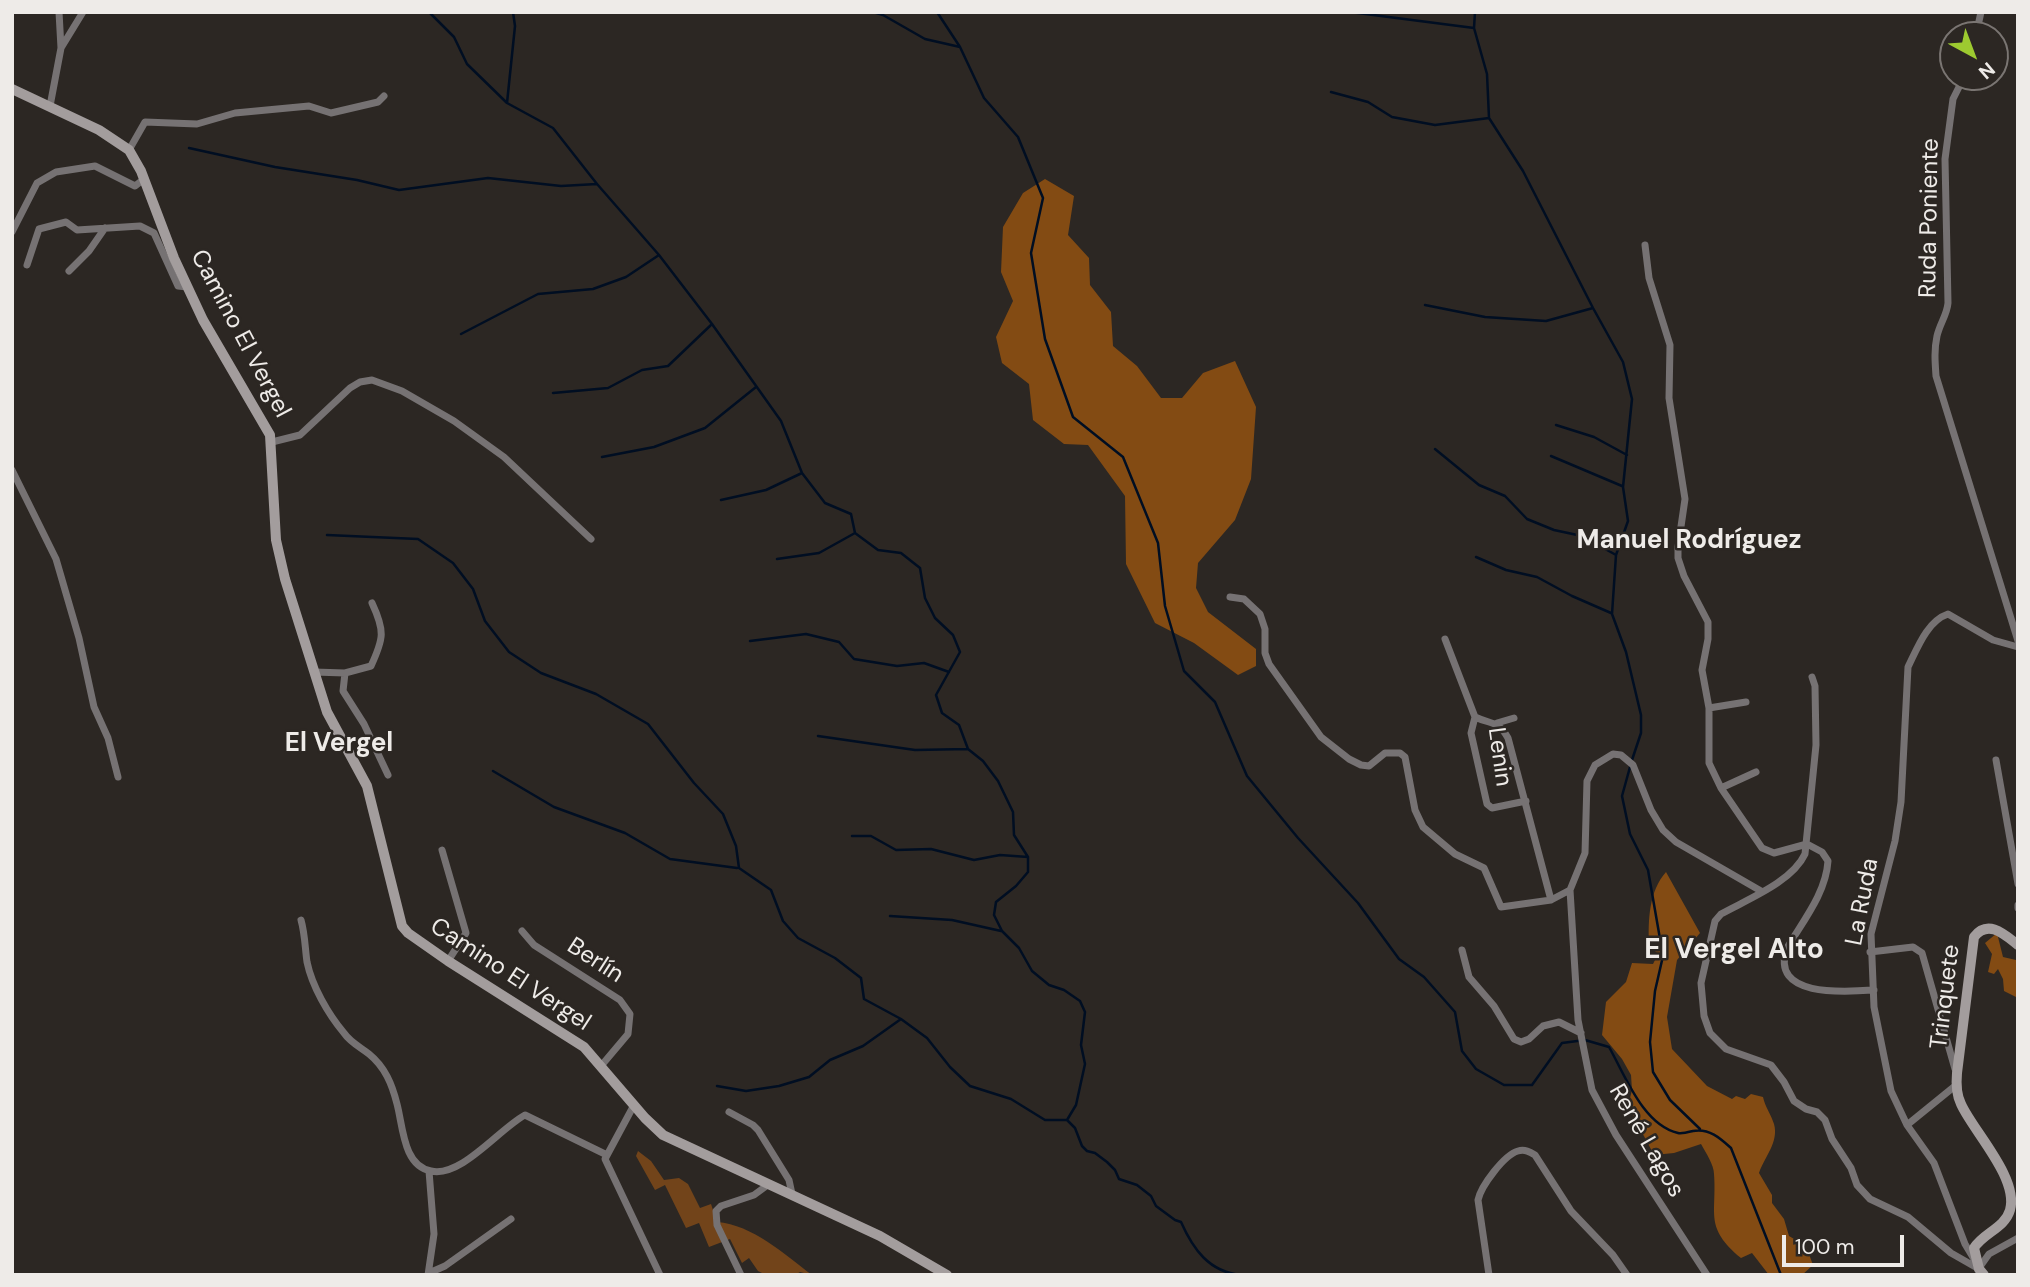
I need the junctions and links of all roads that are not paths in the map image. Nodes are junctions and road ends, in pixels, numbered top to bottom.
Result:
1 (59, 12) edge
2 (83, 12) edge
3 (61, 48) junction
4 (12, 89) edge
5 (1957, 91) edge
6 (384, 96) dead end
7 (50, 106) junction
8 (128, 150) junction
9 (144, 179) junction
10 (104, 228) junction
11 (12, 232) edge
12 (1645, 245) dead end
13 (27, 265) dead end
14 (69, 271) dead end
15 (187, 287) junction
16 (272, 442) junction
17 (12, 470) edge
18 (591, 540) dead end
19 (1230, 597) dead end
20 (372, 603) dead end
21 (1446, 639) dead end
22 (2018, 641) edge
23 (2018, 646) edge
24 (314, 672) junction
25 (345, 673) junction
26 (1812, 677) dead end
27 (1746, 702) dead end
28 (1709, 708) junction
29 (1475, 717) junction
30 (1514, 718) dead end
31 (1497, 723) junction
32 (1996, 760) dead end
33 (1756, 772) dead end
34 (388, 775) dead end
35 (118, 777) dead end
36 (1721, 788) junction
37 (1526, 802) junction
38 (1807, 844) junction
39 (442, 850) dead end
40 (2018, 884) edge
41 (1570, 890) junction
42 (1761, 891) junction
43 (1551, 900) junction
44 (301, 920) dead end
45 (522, 931) dead end
46 (2018, 945) edge
47 (1462, 950) dead end
48 (1870, 952) junction
49 (448, 961) junction
50 (1874, 990) junction
51 (1582, 1038) junction
52 (601, 1066) junction
53 (1957, 1073) junction
54 (1955, 1086) junction
55 (634, 1105) junction
56 (729, 1112) dead end
57 (1907, 1125) junction
58 (607, 1155) junction
59 (429, 1171) junction
60 (769, 1184) junction
61 (792, 1194) junction
62 (511, 1219) dead end
63 (2018, 1238) edge
64 (1981, 1272) edge
65 (428, 1274) edge
66 (660, 1275) edge
67 (741, 1275) edge
68 (947, 1275) edge
69 (1489, 1275) edge
70 (1627, 1275) edge
71 (1707, 1275) edge

1 - 3 street
2 - 3 street
3 - 7 street
4 - 7 street, Camino El Vergel
5 - 22 street, Ruda Poniente
6 - 8 street
7 - 8 street, Camino El Vergel
8 - 9 street, Camino El Vergel
9 - 11 street
9 - 15 street, Camino El Vergel
10 - 13 street
10 - 14 street
10 - 15 street
12 - 28 street
15 - 16 street, Camino El Vergel
16 - 18 street
16 - 24 street, Camino El Vergel
17 - 35 street
19 - 43 street
20 - 25 street
21 - 29 street
23 - 48 street, La Ruda
24 - 25 street
24 - 49 street, Camino El Vergel
25 - 34 street
26 - 38 street
27 - 28 street
28 - 36 street
29 - 31 street
29 - 37 street, Lenin
30 - 31 street
31 - 37 street
32 - 40 street
33 - 36 street
36 - 38 street
37 - 43 street
38 - 42 street
38 - 50 street
39 - 49 street
41 - 42 street
41 - 43 street
41 - 51 street, René Lagos
42 - 64 street
44 - 59 street
45 - 52 street, Berlín
46 - 53 street, Trinquete
47 - 51 street
48 - 50 street, La Ruda
48 - 53 street
49 - 52 street, Camino El Vergel
50 - 57 street, La Ruda
51 - 71 street, René Lagos
52 - 55 street, Camino El Vergel
53 - 54 street
54 - 57 street, Trinquete
54 - 64 street
55 - 58 street
55 - 60 street, Camino El Vergel
56 - 61 street
57 - 64 street, La Ruda
58 - 59 street
58 - 66 street
59 - 65 street
60 - 61 street, Camino El Vergel
60 - 67 street
61 - 68 street, Camino El Vergel
62 - 65 street
63 - 64 street
69 - 70 street

